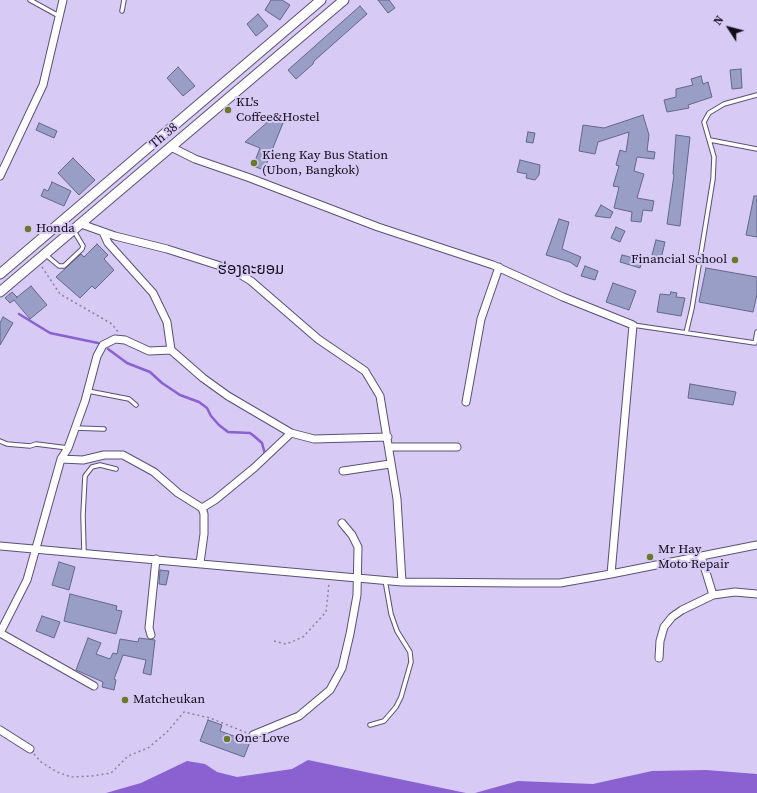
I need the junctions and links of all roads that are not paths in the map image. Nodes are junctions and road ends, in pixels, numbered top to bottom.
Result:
1 (30, 0) edge
2 (63, 0) edge
3 (124, 0) edge
4 (321, 0) edge
5 (344, 0) edge
6 (122, 11) dead end
7 (60, 17) junction
8 (757, 95) edge
9 (710, 140) junction
10 (171, 147) junction
11 (757, 149) edge
12 (0, 176) edge
13 (81, 224) junction
14 (74, 230) junction
15 (103, 232) junction
16 (42, 257) junction
17 (499, 267) junction
18 (0, 273) edge
19 (10, 283) junction
20 (0, 292) edge
21 (633, 325) junction
22 (757, 332) edge
23 (686, 333) junction
24 (756, 343) edge
25 (171, 350) junction
26 (88, 391) junction
27 (466, 402) dead end
28 (136, 405) dead end
29 (75, 428) junction
30 (104, 429) dead end
31 (291, 433) junction
32 (388, 437) junction
33 (0, 441) edge
34 (389, 447) junction
35 (457, 447) dead end
36 (68, 448) junction
37 (61, 460) junction
38 (390, 464) junction
39 (116, 469) dead end
40 (343, 471) dead end
41 (202, 508) junction
42 (342, 523) dead end
43 (757, 545) edge
44 (0, 546) edge
45 (36, 549) junction
46 (84, 553) junction
47 (701, 556) junction
48 (156, 559) junction
49 (200, 563) junction
50 (611, 574) junction
51 (356, 578) junction
52 (385, 580) junction
53 (402, 582) junction
54 (757, 594) edge
55 (713, 595) junction
56 (1, 629) edge
57 (151, 635) dead end
58 (659, 658) dead end
59 (94, 686) dead end
60 (370, 725) dead end
61 (0, 730) edge
62 (253, 735) road end
63 (30, 748) road end

1 - 7 lane
2 - 7 street
3 - 6 lane
4 - 18 street, Th 38
5 - 10 street, Th 38
7 - 12 street
8 - 9 lane
9 - 11 lane
9 - 23 lane
10 - 13 street, Th 38
10 - 17 street
13 - 14 street, Th 38
13 - 15 street
14 - 16 street, Th 38
14 - 16 lane
15 - 25 street
15 - 32 street
16 - 19 street, Th 38
17 - 21 street
17 - 27 street
18 - 19 street
19 - 20 street, Th 38
21 - 23 lane
21 - 50 street
22 - 24 lane
23 - 24 lane
25 - 26 street
25 - 31 street
26 - 28 lane
26 - 29 street
29 - 30 lane
29 - 36 street
31 - 32 street
31 - 41 street
32 - 34 street
33 - 36 lane
34 - 35 street
34 - 38 street
36 - 37 street
37 - 41 street
37 - 45 street
38 - 40 street
38 - 53 street
39 - 46 lane
41 - 49 street
42 - 51 street
43 - 47 street
44 - 45 street
45 - 46 street
45 - 56 street
46 - 48 street
47 - 50 street
47 - 55 street
48 - 49 street
48 - 57 street
49 - 51 street
50 - 53 street
51 - 52 street
51 - 62 street
52 - 53 street
52 - 60 lane
54 - 55 street
55 - 58 street
56 - 59 street
61 - 63 street

